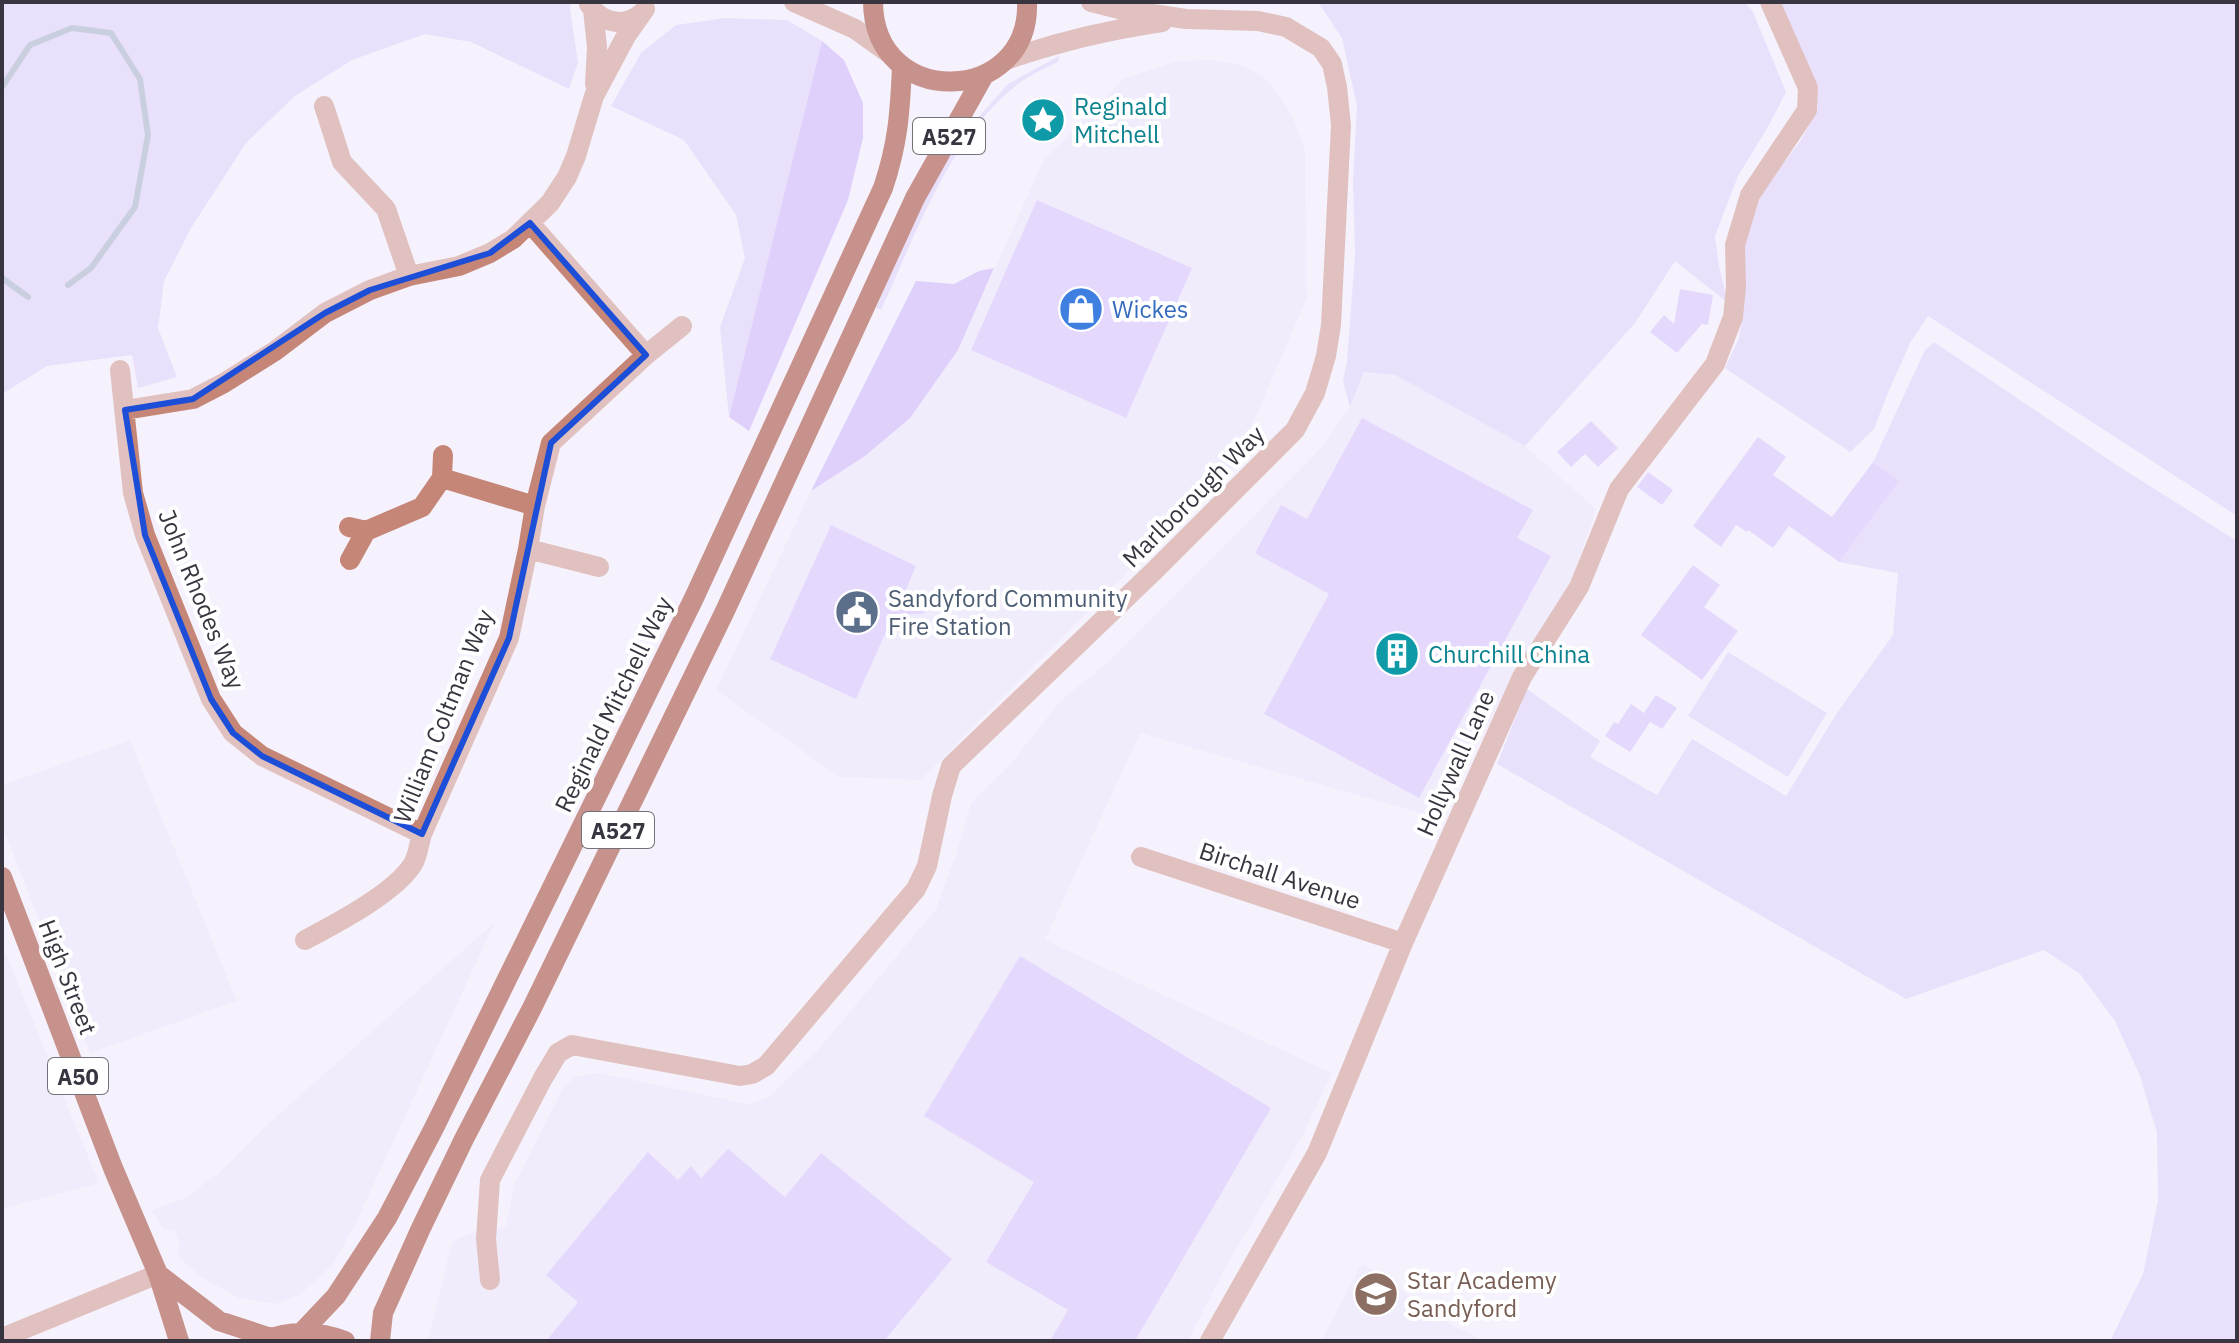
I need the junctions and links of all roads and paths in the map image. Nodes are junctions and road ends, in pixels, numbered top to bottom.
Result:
1 (794, 2) edge
2 (873, 2) edge
3 (1027, 2) edge
4 (1091, 2) edge
5 (1770, 2) edge
6 (591, 6) edge
7 (648, 6) edge
8 (1186, 19) junction
9 (1006, 60) junction
10 (896, 61) junction
11 (984, 75) junction
12 (594, 96) junction
13 (324, 106) dead end
14 (530, 223) junction
15 (409, 276) junction
16 (682, 326) dead end
17 (646, 355) junction
18 (120, 370) dead end
19 (125, 410) junction
20 (443, 455) dead end
21 (442, 478) junction
22 (535, 506) junction
23 (528, 549) junction
24 (350, 560) dead end
25 (599, 567) dead end
26 (422, 834) junction
27 (1141, 857) dead end
28 (2, 877) edge
29 (305, 940) dead end
30 (1403, 943) junction
31 (158, 1274) junction
32 (490, 1280) dead end
33 (301, 1333) junction
34 (2, 1338) edge
35 (268, 1340) edge
36 (179, 1341) edge
37 (345, 1341) edge
38 (380, 1341) edge
39 (1210, 1341) edge

1 - 10 street
2 - 10 main road
3 - 9 main road
4 - 8 street, Marlborough Way
5 - 30 street, Hollywall Lane
6 - 7 street
6 - 12 street
7 - 12 street
8 - 9 street, Marlborough Way
8 - 32 street, Marlborough Way
9 - 11 main road
10 - 11 main road
10 - 33 main road, Reginald Mitchell Way / A527
11 - 38 main road, A527
12 - 14 street
13 - 15 street
14 - 15 street
14 - 17 street
15 - 19 street
16 - 17 street, William Coltman Way
17 - 22 street, William Coltman Way
18 - 19 street, John Rhodes Way
19 - 26 street, John Rhodes Way
20 - 21 street
21 - 22 street
21 - 24 street
22 - 23 street, William Coltman Way
23 - 25 street
23 - 26 street, William Coltman Way
26 - 29 street, William Coltman Way
27 - 30 street, Birchall Avenue
28 - 31 main road, High Street / A50
30 - 39 street, Hollywall Lane
31 - 34 street
31 - 35 main road, High Street / A50
31 - 36 main road, High Street / A50
33 - 35 main road, A50
33 - 37 main road, A50

